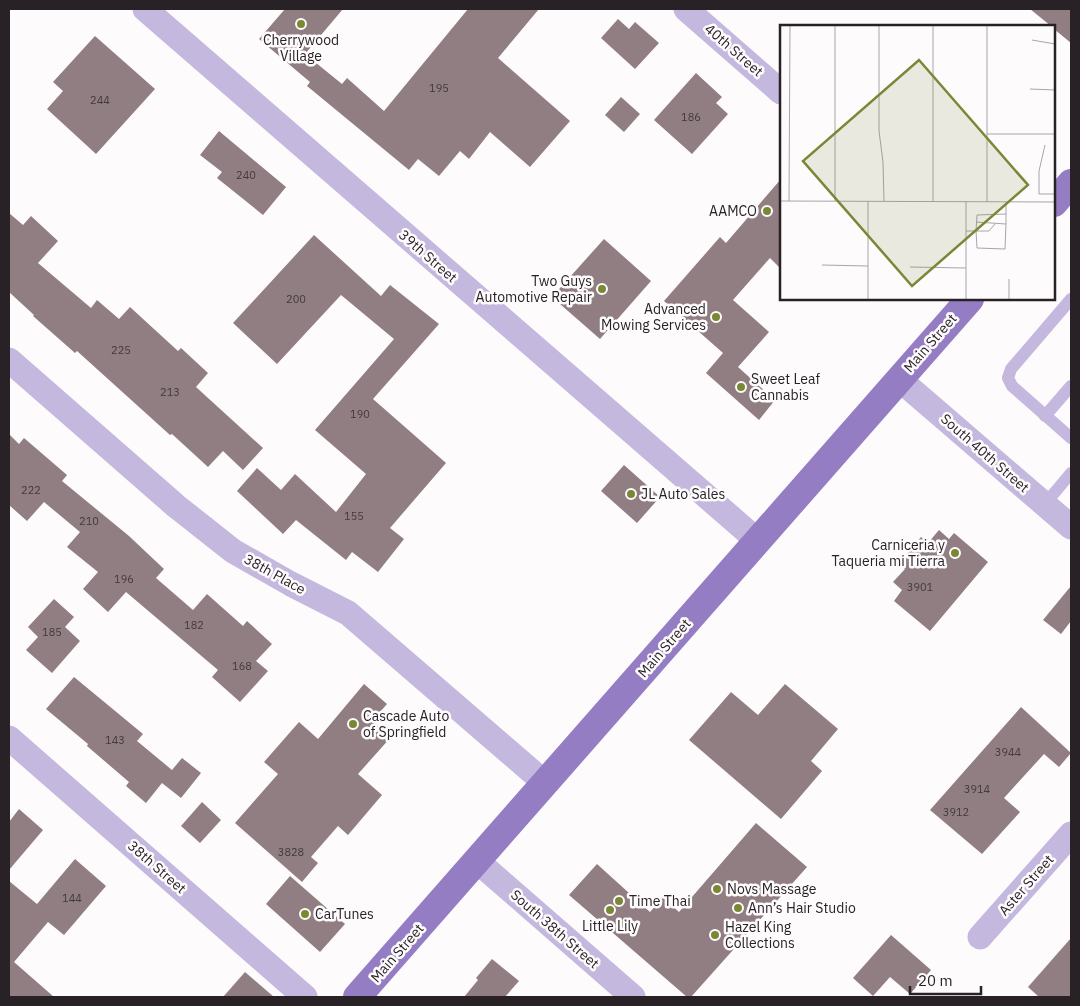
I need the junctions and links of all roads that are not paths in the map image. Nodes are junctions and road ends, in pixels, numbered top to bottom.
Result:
1 (145, 9) edge
2 (686, 9) edge
3 (780, 91) edge
4 (1071, 183) edge
5 (1055, 202) edge
6 (1071, 299) edge
7 (969, 300) edge
8 (9, 360) edge
9 (899, 379) junction
10 (1071, 386) edge
11 (1045, 416) junction
12 (1071, 438) edge
13 (1071, 472) edge
14 (1045, 504) junction
15 (1071, 527) edge
16 (758, 541) junction
17 (9, 738) edge
18 (545, 783) junction
19 (1071, 834) edge
20 (477, 861) junction
21 (980, 937) dead end
22 (305, 997) edge
23 (357, 997) edge
24 (633, 997) edge

1 - 16 street, 39th Street
2 - 3 street, 40th Street
4 - 5 main road
6 - 11 lane
7 - 9 main road, Main Street
8 - 18 street, 38th Place
9 - 14 street, South 40th Street
9 - 16 main road, Main Street
10 - 11 lane
11 - 12 lane
13 - 14 lane
14 - 15 street, South 40th Street
16 - 18 main road, Main Street
17 - 22 street, 38th Street
18 - 20 main road, Main Street
19 - 21 street, Aster Street
20 - 23 main road, Main Street
20 - 24 street, South 38th Street

